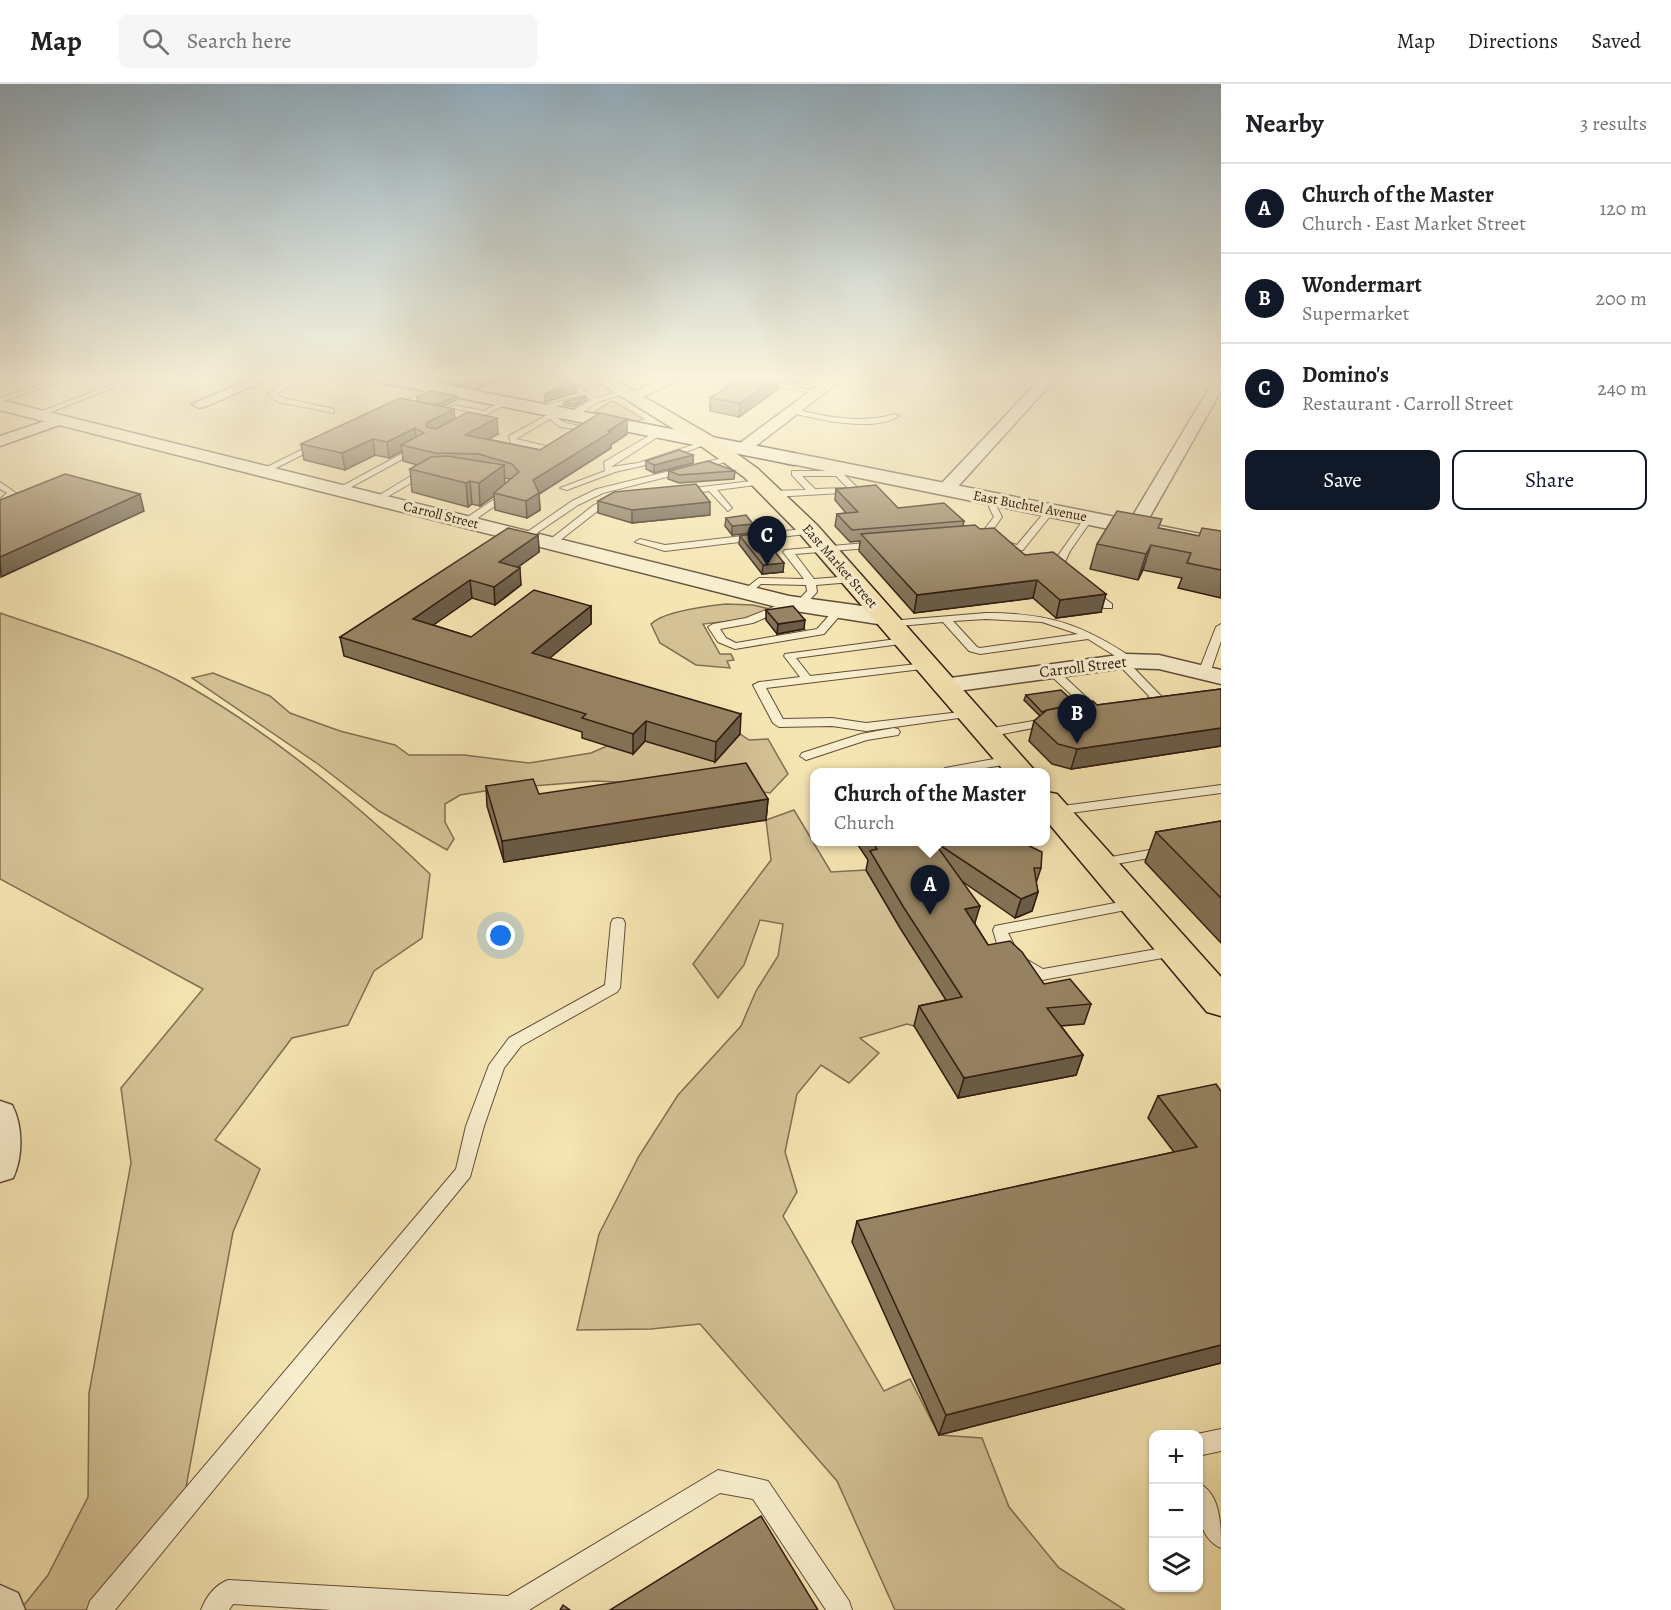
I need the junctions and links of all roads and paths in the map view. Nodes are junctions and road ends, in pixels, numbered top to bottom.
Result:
1 (172, 448) edge
2 (310, 448) edge
3 (419, 448) edge
4 (634, 448) edge
5 (687, 448) edge
6 (724, 448) edge
7 (742, 448) edge
8 (984, 448) edge
9 (1181, 448) edge
10 (736, 453) junction
11 (834, 470) junction
12 (263, 471) junction
13 (440, 471) edge
14 (612, 471) junction
15 (508, 483) edge
16 (0, 485) edge
17 (564, 488) dead end
18 (766, 488) junction
19 (712, 489) junction
20 (946, 489) junction
21 (339, 490) junction
22 (815, 492) junction
23 (678, 493) edge
24 (377, 499) junction
25 (623, 499) edge
26 (997, 500) junction
27 (0, 503) edge
28 (728, 508) dead end
29 (1051, 510) junction
30 (1089, 518) junction
31 (466, 522) junction
32 (1135, 527) junction
33 (811, 531) junction
34 (984, 536) junction
35 (525, 537) junction
36 (973, 537) edge
37 (640, 542) dead end
38 (551, 543) junction
39 (894, 544) edge
40 (1221, 545) edge
41 (827, 550) junction
42 (1076, 577) edge
43 (852, 579) junction
44 (811, 582) junction
45 (1084, 584) edge
46 (746, 592) junction
47 (794, 604) junction
48 (1108, 606) edge
49 (838, 612) junction
50 (946, 619) junction
51 (893, 627) junction
52 (1221, 627) edge
53 (1091, 636) junction
54 (1126, 661) junction
55 (1051, 670) junction
56 (1212, 675) edge
57 (935, 676) junction
58 (807, 679) junction
59 (1129, 708) edge
60 (978, 723) junction
61 (806, 756) dead end
62 (1016, 766) edge
63 (992, 768) edge
64 (1221, 789) edge
65 (1050, 807) edge
66 (1050, 808) edge
67 (1177, 849) edge
68 (1100, 863) junction
69 (1136, 904) junction
70 (618, 923) dead end
71 (1178, 951) junction
72 (1215, 987) edge
73 (0, 1115) edge
74 (0, 1167) edge
75 (1221, 1440) edge
76 (1203, 1444) edge
77 (1203, 1503) edge
78 (1221, 1536) edge
79 (99, 1610) edge
80 (213, 1610) edge
81 (840, 1610) edge

1 - 12 street, Carroll Street
2 - 12 lane
3 - 21 lane
4 - 14 lane
5 - 14 lane
6 - 10 main road, East Market Street
7 - 10 street
8 - 20 street
9 - 32 street
10 - 11 street, East Buchtel Avenue
10 - 18 main road, East Market Street
10 - 35 lane
11 - 20 street, East Buchtel Avenue
11 - 22 lane
11 - 22 lane
12 - 21 street, Carroll Street
13 - 24 lane
14 - 17 lane
15 - 31 lane
16 - 27 lane
18 - 19 lane
18 - 22 lane
18 - 33 main road, East Market Street
19 - 23 lane
19 - 28 lane
20 - 26 street, East Buchtel Avenue
21 - 24 street, Carroll Street
24 - 31 street, Carroll Street
25 - 38 lane
26 - 29 street, East Buchtel Avenue
26 - 34 lane
29 - 30 street, East Buchtel Avenue
29 - 34 lane
30 - 32 street, East Buchtel Avenue
30 - 42 lane
31 - 35 street, Carroll Street
32 - 40 street, East Buchtel Avenue
33 - 37 lane
33 - 41 main road, East Market Street
34 - 36 lane
35 - 38 street, Carroll Street
38 - 46 street, Carroll Street
39 - 41 lane
41 - 43 main road, East Market Street
41 - 44 lane
43 - 44 lane
43 - 51 main road, East Market Street
44 - 46 lane
44 - 47 lane
45 - 48 lane
46 - 47 street, Carroll Street
47 - 49 street, Carroll Street
47 - 49 lane
49 - 51 street, Carroll Street
50 - 51 lane
50 - 53 lane
50 - 53 lane
51 - 57 main road, East Market Street
51 - 58 lane
52 - 56 lane
53 - 54 lane
54 - 55 street, Carroll Street
54 - 56 street, Carroll Street
54 - 59 lane
55 - 57 street, Carroll Street
55 - 60 lane
57 - 58 lane
57 - 60 main road, East Market Street
58 - 60 lane
60 - 61 lane
60 - 62 main road, East Market Street
62 - 63 lane
64 - 65 lane
66 - 68 main road
67 - 68 lane
68 - 69 main road
69 - 71 main road
69 - 71 lane
70 - 79 lane
71 - 72 main road
73 - 74 street
75 - 76 lane
77 - 78 lane
80 - 81 lane

